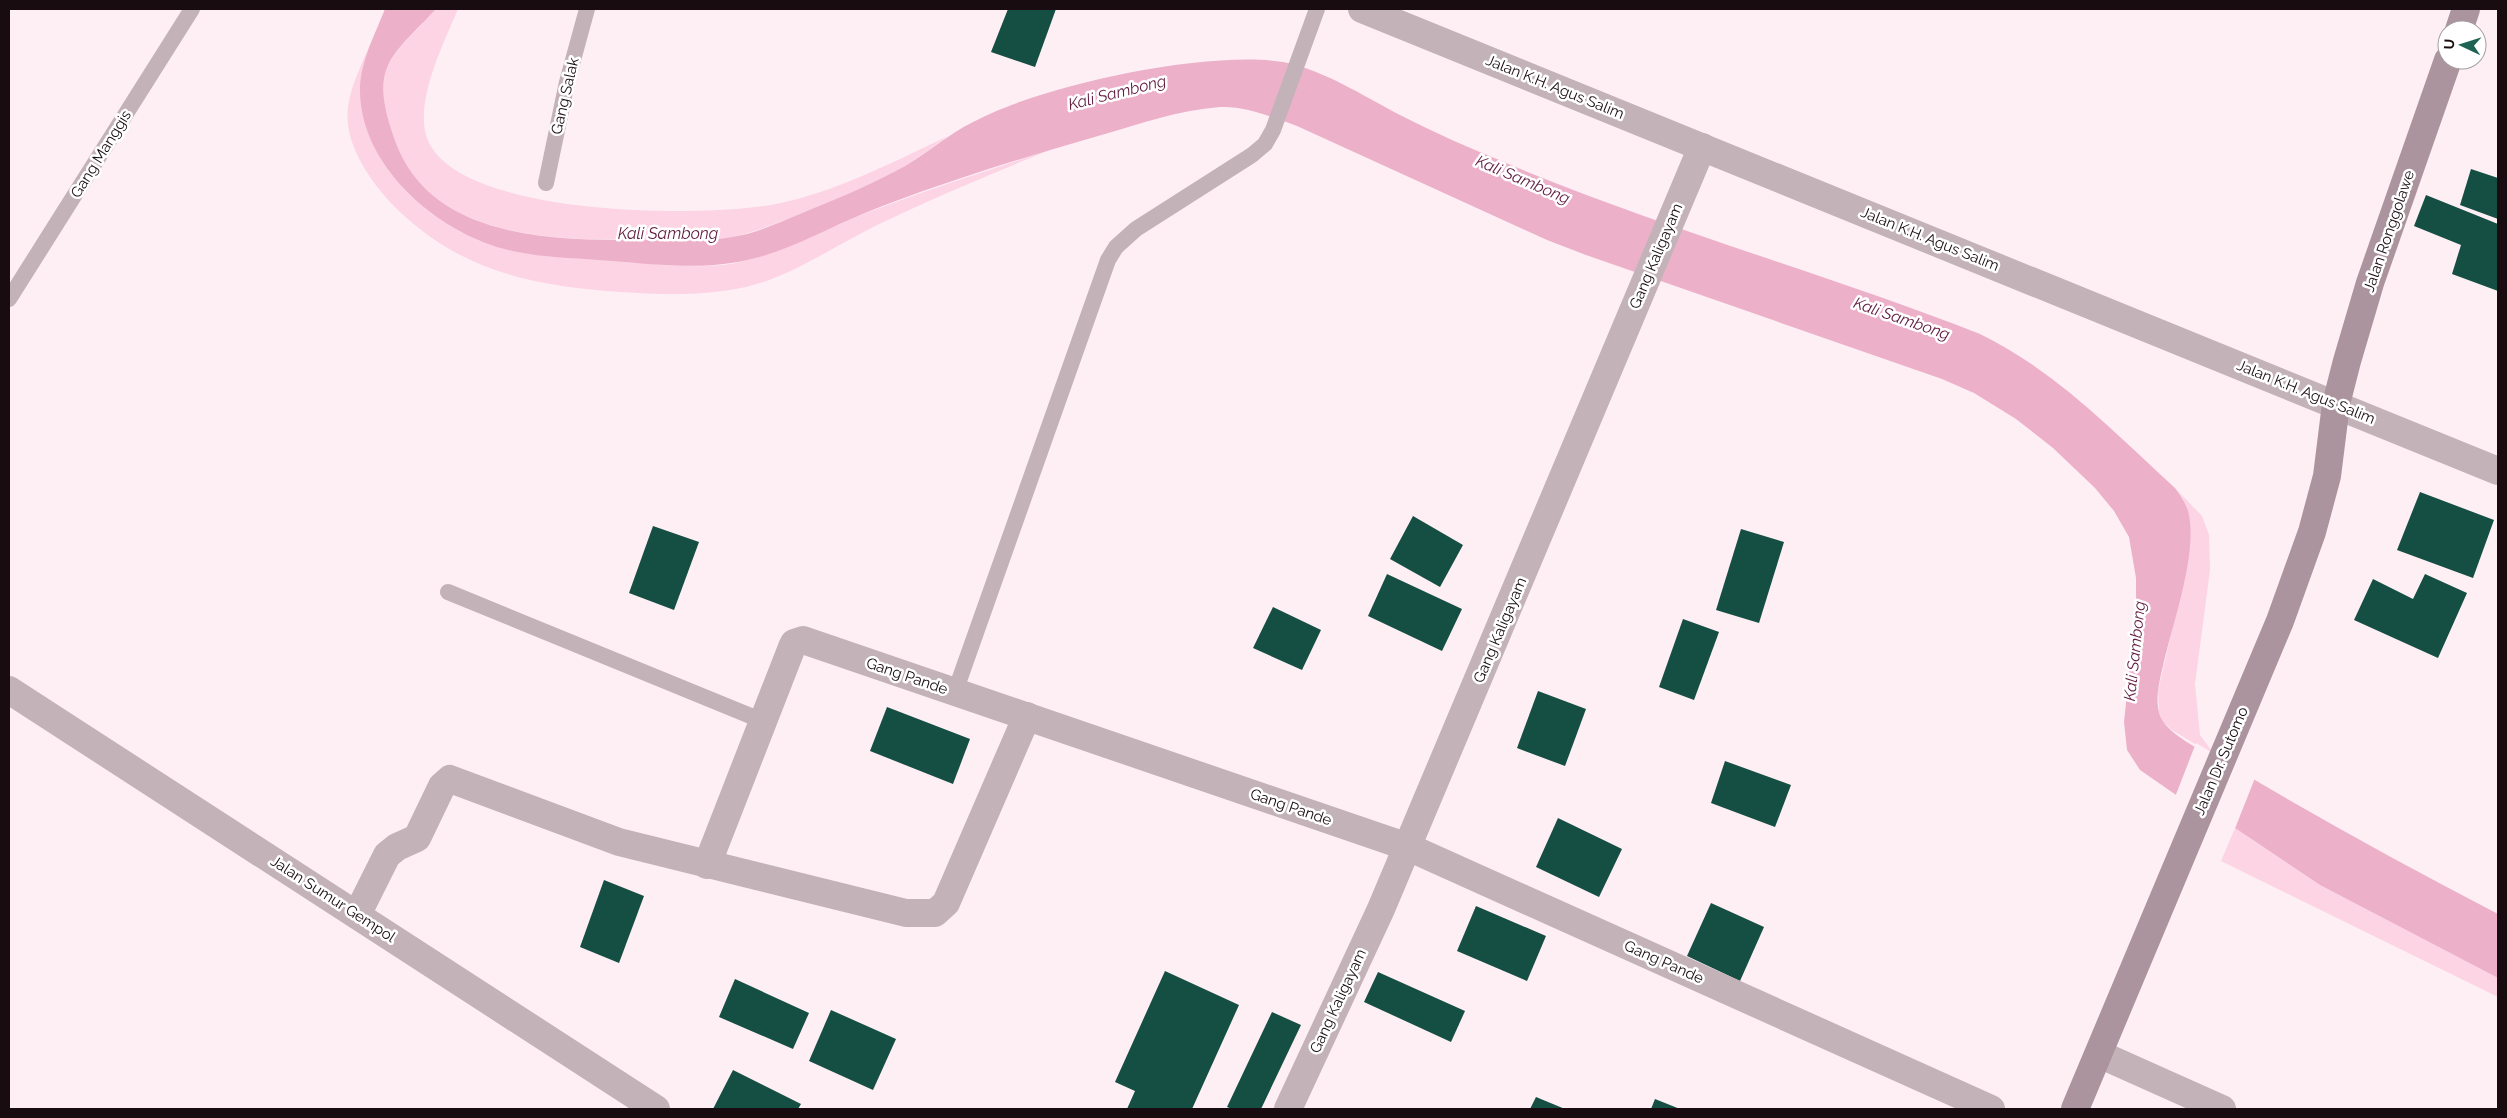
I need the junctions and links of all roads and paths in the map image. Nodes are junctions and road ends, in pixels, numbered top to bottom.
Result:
1 (192, 9) edge
2 (588, 9) edge
3 (1317, 9) edge
4 (1362, 9) edge
5 (2445, 70) edge
6 (1702, 147) junction
7 (546, 183) dead end
8 (9, 299) edge
9 (2336, 404) junction
10 (2498, 471) edge
11 (448, 592) dead end
12 (9, 690) edge
13 (955, 692) junction
14 (1027, 716) junction
15 (763, 721) junction
16 (1408, 847) junction
17 (707, 865) junction
18 (357, 915) junction
19 (2099, 1054) junction
20 (643, 1106) edge
21 (1288, 1109) edge
22 (1991, 1109) edge
23 (2075, 1109) edge
24 (2222, 1109) edge

1 - 8 lane, Gang Manggis
2 - 7 lane, Gang Salak
3 - 13 lane
4 - 6 street, Jalan K.H. Agus Salim
5 - 9 main road, Jalan Ronggolawe
6 - 9 street, Jalan K.H. Agus Salim
6 - 16 street, Gang Kaligayam
9 - 10 street, Jalan K.H. Agus Salim
9 - 19 main road, Jalan Dr. Sutomo
11 - 15 lane
12 - 18 street, Jalan Sumur Gempol
13 - 14 street, Gang Pande
13 - 15 street, Gang Pande
14 - 16 street, Gang Pande
14 - 17 street
15 - 17 street, Gang Pande
16 - 21 street, Gang Kaligayam
16 - 22 street, Gang Pande
17 - 18 street
18 - 20 street, Jalan Sumur Gempol
19 - 23 main road, Jalan Dr. Sutomo
19 - 24 street

